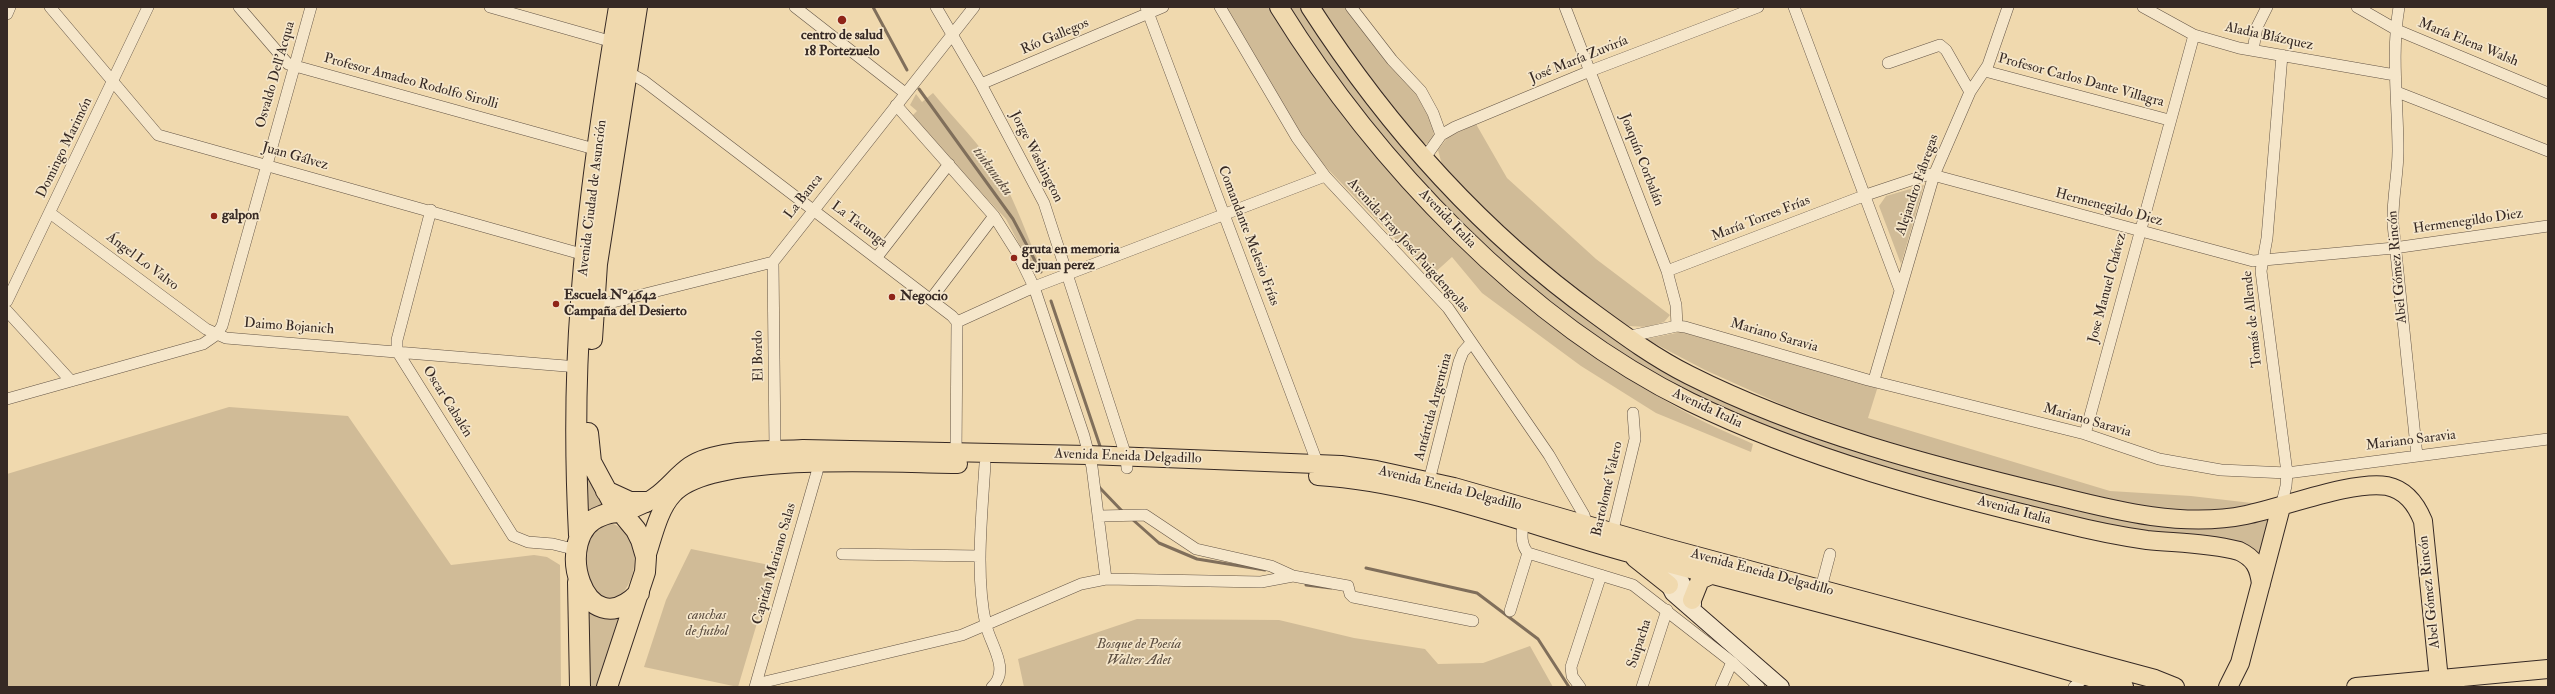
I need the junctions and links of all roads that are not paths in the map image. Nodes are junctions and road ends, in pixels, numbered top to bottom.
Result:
1 (10, 7) edge
2 (50, 7) edge
3 (148, 7) edge
4 (239, 7) edge
5 (311, 7) edge
6 (490, 7) edge
7 (619, 7) edge
8 (637, 7) edge
9 (795, 7) edge
10 (936, 7) edge
11 (974, 7) edge
12 (1163, 7) edge
13 (1220, 7) edge
14 (1279, 7) edge
15 (1310, 7) edge
16 (1351, 7) edge
17 (1565, 7) edge
18 (1758, 7) edge
19 (1794, 7) edge
20 (2008, 7) edge
21 (2143, 7) edge
22 (2267, 7) edge
23 (2357, 7) edge
24 (2399, 7) edge
25 (1147, 10) edge
26 (7, 14) edge
27 (2397, 30) junction
28 (2194, 35) junction
29 (952, 36) junction
30 (613, 42) junction
31 (2253, 50) junction
32 (2282, 55) junction
33 (1888, 63) dead end
34 (294, 66) junction
35 (626, 71) junction
36 (1590, 71) junction
37 (1985, 71) junction
38 (2395, 75) junction
39 (112, 83) junction
40 (981, 84) junction
41 (905, 92) junction
42 (1970, 92) junction
43 (2397, 92) junction
44 (2548, 93) edge
45 (896, 105) junction
46 (2169, 120) junction
47 (1441, 135) junction
48 (598, 150) junction
49 (2548, 151) edge
50 (1424, 160) junction
51 (266, 164) junction
52 (948, 164) junction
53 (1934, 175) junction
54 (1325, 176) junction
55 (1866, 195) junction
56 (430, 210) junction
57 (813, 210) junction
58 (50, 213) junction
59 (1224, 215) junction
60 (994, 216) junction
61 (2548, 226) edge
62 (2139, 232) junction
63 (2394, 248) junction
64 (585, 255) junction
65 (877, 257) junction
66 (773, 262) junction
67 (2262, 262) junction
68 (1667, 271) junction
69 (1068, 274) junction
70 (1034, 287) junction
71 (1900, 290) junction
72 (931, 298) junction
73 (7, 301) edge
74 (595, 303) junction
75 (7, 311) edge
76 (957, 322) junction
77 (1677, 326) junction
78 (216, 335) junction
79 (1626, 337) junction
80 (1471, 344) junction
81 (397, 351) junction
82 (578, 367) junction
83 (1874, 380) junction
84 (71, 381) junction
85 (7, 399) edge
86 (1633, 413) dead end
87 (2085, 434) junction
88 (2548, 439) edge
89 (775, 450) junction
90 (819, 456) junction
91 (2417, 456) junction
92 (956, 458) junction
93 (1090, 461) junction
94 (1127, 462) junction
95 (985, 464) junction
96 (1320, 470) junction
97 (2287, 473) junction
98 (1429, 481) junction
99 (2398, 490) joint
100 (606, 491) junction
101 (646, 502) junction
102 (2281, 506) junction
103 (620, 513) junction
104 (1099, 516) junction
105 (1523, 522) junction
106 (1587, 525) junction
107 (578, 543) junction
108 (1616, 544) junction
109 (1528, 553) junction
110 (842, 554) dead end
111 (1830, 554) dead end
112 (980, 556) junction
113 (1672, 556) junction
114 (646, 558) junction
115 (1713, 574) junction
116 (1602, 575) junction
117 (1292, 576) junction
118 (578, 578) junction
119 (1106, 579) junction
120 (2261, 584) junction
121 (1669, 585) junction
122 (1821, 588) junction
123 (640, 593) junction
124 (1694, 606) junction
125 (1667, 610) junction
126 (1510, 611) dead end
127 (1473, 621) dead end
128 (986, 625) junction
129 (1732, 662) junction
130 (2548, 670) edge
131 (2080, 681) edge
132 (2431, 684) edge
133 (755, 686) edge
134 (580, 687) edge
135 (607, 687) edge
136 (992, 687) edge
137 (1580, 687) edge
138 (1642, 687) edge
139 (1721, 687) edge
140 (1759, 687) edge
141 (1781, 687) edge
142 (2124, 687) edge
143 (2175, 687) edge
144 (2228, 687) edge
145 (2356, 687) edge

1 - 26 street
2 - 39 street, Juan Gálvez
3 - 39 street, Domingo Marimón
4 - 34 street, Profesor Amadeo Rodolfo Sirolli
5 - 34 street, Osvaldo Dell'Acqua
6 - 30 street
7 - 30 highway, Avenida Ciudad de Asunción
8 - 35 highway, Avenida Ciudad de Asunción
9 - 41 street
10 - 29 street, Jorge Washington
11 - 29 street, La Banca
12 - 25 street, Río Gallegos
13 - 54 street, Avenida Fray José Puigdengolas
14 - 120 main road, Avenida Italia
15 - 50 main road, Avenida Italia
16 - 47 street
17 - 36 street, Joaquín Corbalán
18 - 36 street, José María Zuviría
19 - 55 street
20 - 37 street, Alejandro Fábregas
21 - 28 street, Aladia Blázquez
22 - 31 street
23 - 27 street, María Elena Walsh
24 - 27 street, Abel Gómez Rincón
25 - 40 street, Río Gallegos
25 - 59 street, Comandante Melesio Frías
27 - 38 street, Abel Gómez Rincón
27 - 44 street, María Elena Walsh
28 - 31 street, Aladia Blázquez
28 - 46 street, Jose Manuel Chávez
29 - 40 street, Jorge Washington
29 - 41 street, La Banca
30 - 48 highway, Avenida Ciudad de Asunción
31 - 32 street, Aladia Blázquez
32 - 38 street, Aladia Blázquez
32 - 67 street, Tomás de Allende
33 - 42 street
34 - 48 street, Profesor Amadeo Rodolfo Sirolli
34 - 51 street, Osvaldo Dell'Acqua
35 - 57 street, La Tacunga
35 - 74 highway, Avenida Ciudad de Asunción
36 - 47 street, José María Zuviría
36 - 68 street, Joaquín Corbalán
37 - 42 street, Alejandro Fábregas
37 - 46 street, Profesor Carlos Dante Villagra
38 - 43 street, Abel Gómez Rincón
39 - 51 street, Juan Gálvez
39 - 58 street, Domingo Marimón
40 - 69 street, Jorge Washington
41 - 45 street, La Banca
42 - 53 street, Alejandro Fábregas
43 - 49 street
43 - 63 street, Abel Gómez Rincón
45 - 52 street
45 - 57 street, La Banca
46 - 62 street, Jose Manuel Chávez
47 - 50 street, José María Zuviría
48 - 64 highway, Avenida Ciudad de Asunción
50 - 79 main road, Avenida Italia
51 - 56 street, Juan Gálvez
51 - 78 street, Osvaldo Dell'Acqua
52 - 60 street
52 - 65 street
53 - 55 street, Hermenegildo Diez
53 - 62 street, Hermenegildo Diez
53 - 71 street, Alejandro Fábregas
54 - 59 street
54 - 80 street, Avenida Fray José Puigdengolas
55 - 68 street, María Torres Frías
55 - 71 street
56 - 64 street, Juan Gálvez
56 - 81 street
57 - 65 street, La Tacunga
57 - 66 street, La Banca
58 - 73 street, Domingo Marimón
58 - 78 street, Ángel Lo Valvo
59 - 69 street
59 - 96 street, Comandante Melesio Frías
60 - 70 street
60 - 72 street
61 - 63 street, Hermenegildo Diez
62 - 67 street, Hermenegildo Diez
62 - 87 street, Jose Manuel Chávez
63 - 67 street, Hermenegildo Diez
63 - 91 street, Abel Gómez Rincón
64 - 82 highway, Avenida Ciudad de Asunción
65 - 72 street, La Tacunga
66 - 74 street
66 - 89 street, El Bordo
67 - 97 street, Tomás de Allende
68 - 77 street, Joaquín Corbalán
69 - 70 street
69 - 94 street, Jorge Washington
70 - 76 street
70 - 93 street
71 - 83 street, Alejandro Fábregas
72 - 76 street, La Tacunga
74 - 100 highway, Avenida Ciudad de Asunción
75 - 84 street
76 - 92 street
77 - 79 street, Mariano Saravia
77 - 83 street, Mariano Saravia
78 - 81 street, Daimo Bojanich
78 - 84 street
79 - 102 main road, Avenida Italia
80 - 98 street, Antártida Argentina
80 - 106 street, Avenida Fray José Puigdengolas
81 - 82 street, Daimo Bojanich
81 - 107 street, Oscar Cabalén
82 - 107 highway, Avenida Ciudad de Asunción
83 - 87 street, Mariano Saravia
84 - 85 street
86 - 108 street, Bartolomé Valero
87 - 97 street, Mariano Saravia
88 - 91 street, Mariano Saravia
89 - 90 main road, Avenida Eneida Delgadillo
89 - 101 main road, Avenida Eneida Delgadillo
90 - 92 main road, Avenida Eneida Delgadillo
90 - 114 main road, Avenida Eneida Delgadillo
90 - 133 street, Capitán Mariano Salas
91 - 97 street, Mariano Saravia
92 - 93 main road, Avenida Eneida Delgadillo
92 - 95 main road, Avenida Eneida Delgadillo
93 - 94 main road, Avenida Eneida Delgadillo
93 - 95 main road, Avenida Eneida Delgadillo
93 - 104 street
94 - 96 main road, Avenida Eneida Delgadillo
95 - 112 street
96 - 98 main road, Avenida Eneida Delgadillo
96 - 105 main road, Avenida Eneida Delgadillo
97 - 102 street, Tomás de Allende
98 - 106 main road, Avenida Eneida Delgadillo
99 - 102 main road, Avenida Italia
99 - 132 main road, Abel Gómez Rincón
100 - 101 highway
100 - 103 highway, Avenida Ciudad de Asunción
101 - 103 main road, Avenida Eneida Delgadillo
102 - 120 main road
103 - 107 highway
103 - 114 highway
104 - 117 street
104 - 119 street
105 - 108 main road, Avenida Eneida Delgadillo
105 - 109 street
106 - 108 main road, Avenida Eneida Delgadillo
107 - 118 highway
108 - 113 main road, Avenida Eneida Delgadillo
108 - 121 main road
109 - 116 street
109 - 126 street
110 - 112 street
111 - 122 street
112 - 128 street
113 - 115 main road, Avenida Eneida Delgadillo
113 - 121 main road
113 - 122 main road, Avenida Eneida Delgadillo
113 - 124 main road
114 - 123 highway
115 - 124 main road
115 - 131 main road, Avenida Eneida Delgadillo
116 - 125 street
116 - 137 street
117 - 119 street
117 - 127 street
118 - 123 highway
118 - 134 highway
119 - 128 street
120 - 144 main road
121 - 124 main road
122 - 143 main road, Avenida Eneida Delgadillo
123 - 135 highway
124 - 141 main road
125 - 129 street
125 - 138 street, Suipacha
128 - 133 street
128 - 136 street
129 - 139 street
129 - 140 street
130 - 132 main road
131 - 142 main road, Avenida Eneida Delgadillo
132 - 145 main road

